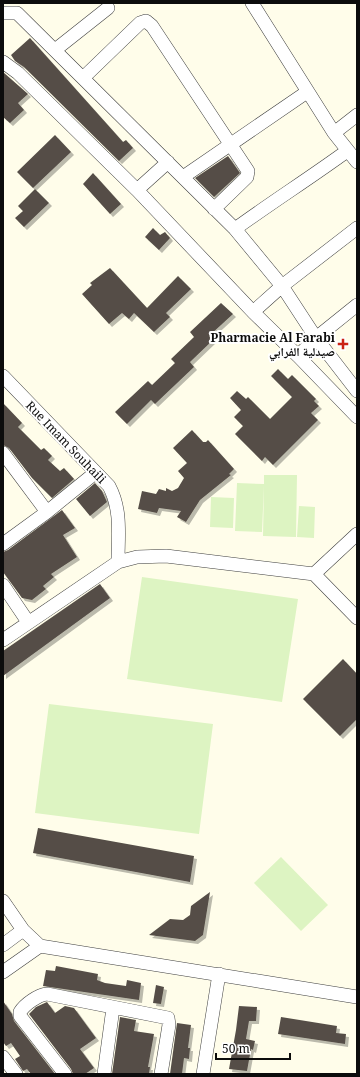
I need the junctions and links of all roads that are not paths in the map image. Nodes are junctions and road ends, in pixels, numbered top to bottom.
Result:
1 (252, 3) edge
2 (108, 8) dead end
3 (8, 13) edge
4 (55, 50) junction
5 (3, 62) edge
6 (84, 78) junction
7 (307, 92) junction
8 (357, 115) edge
9 (334, 133) junction
10 (231, 144) junction
11 (347, 151) junction
12 (168, 162) junction
13 (357, 162) edge
14 (183, 177) junction
15 (137, 190) junction
16 (214, 209) junction
17 (357, 228) edge
18 (235, 230) junction
19 (282, 286) junction
20 (357, 305) edge
21 (253, 312) junction
22 (316, 338) junction
23 (298, 356) junction
24 (3, 376) edge
25 (357, 391) edge
26 (357, 417) edge
27 (3, 453) edge
28 (95, 473) junction
29 (47, 512) junction
30 (357, 534) edge
31 (3, 544) edge
32 (118, 562) junction
33 (314, 574) junction
34 (3, 585) edge
35 (357, 618) edge
36 (28, 622) junction
37 (3, 640) edge
38 (3, 902) edge
39 (23, 930) junction
40 (3, 945) edge
41 (40, 946) junction
42 (3, 972) edge
43 (219, 974) junction
44 (357, 997) edge
45 (113, 1008) junction
46 (3, 1056) edge
47 (16, 1074) edge
48 (65, 1074) edge
49 (104, 1074) edge
50 (161, 1074) edge
51 (203, 1074) edge

1 - 7 street
2 - 4 street
3 - 4 street
4 - 6 street
5 - 15 street
6 - 10 street
6 - 12 street
7 - 9 street
7 - 10 street
8 - 9 street
9 - 11 street
10 - 14 street
10 - 16 street
11 - 13 street
11 - 18 street
12 - 14 street
12 - 15 street
14 - 16 street
15 - 21 street
16 - 18 street
17 - 19 street
18 - 19 street
19 - 21 street
19 - 22 street
20 - 22 street
21 - 23 street
22 - 23 street
22 - 25 street
23 - 26 street
24 - 28 street, Rue Imam Souhaili
27 - 29 street
28 - 29 street
28 - 32 street, Rue Imam Souhaili
29 - 31 street
30 - 33 street
32 - 33 street
32 - 36 street
33 - 35 street
34 - 36 street
36 - 37 street
38 - 39 street
39 - 40 street
39 - 41 street
41 - 42 street
41 - 43 street
43 - 44 street
43 - 51 street
45 - 48 street
45 - 49 street
45 - 50 street
46 - 47 street

